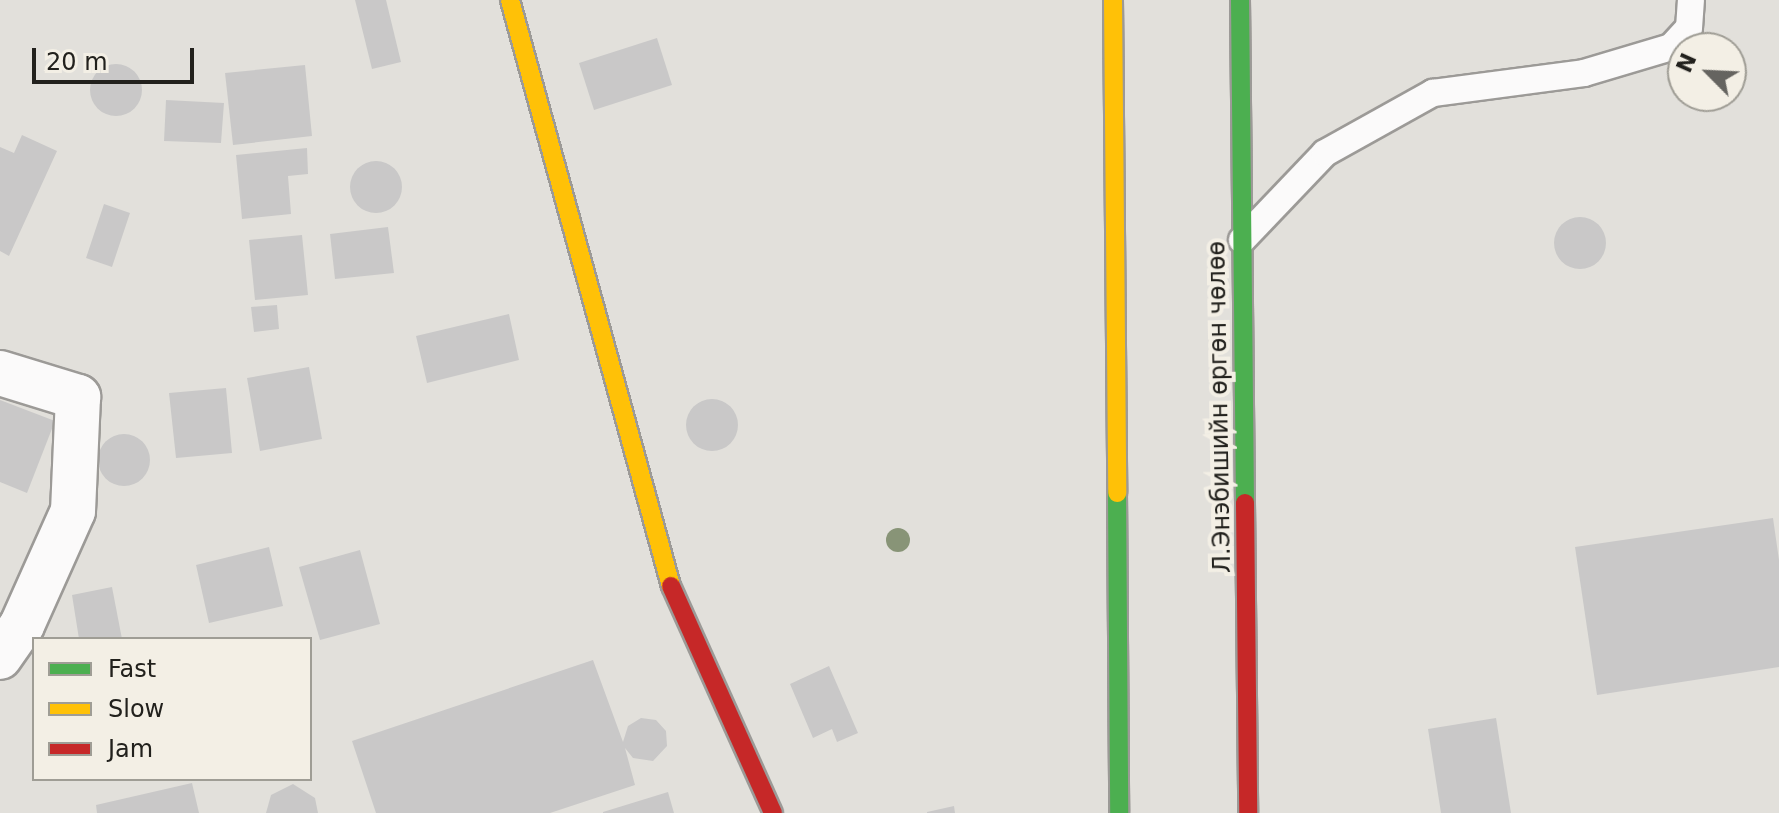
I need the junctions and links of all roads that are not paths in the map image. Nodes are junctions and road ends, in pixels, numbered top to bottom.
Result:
1 (510, 0) edge
2 (1113, 0) edge
3 (1240, 0) edge
4 (1691, 0) edge
5 (1242, 240) junction
6 (0, 373) edge
7 (0, 657) edge
8 (773, 813) edge
9 (1119, 813) edge
10 (1248, 813) edge

1 - 8 main road
2 - 9 main road
3 - 5 main road, Л.Энэбишийн өргөн чөлөө
4 - 5 lane
5 - 10 main road, Л.Энэбишийн өргөн чөлөө
6 - 7 street

